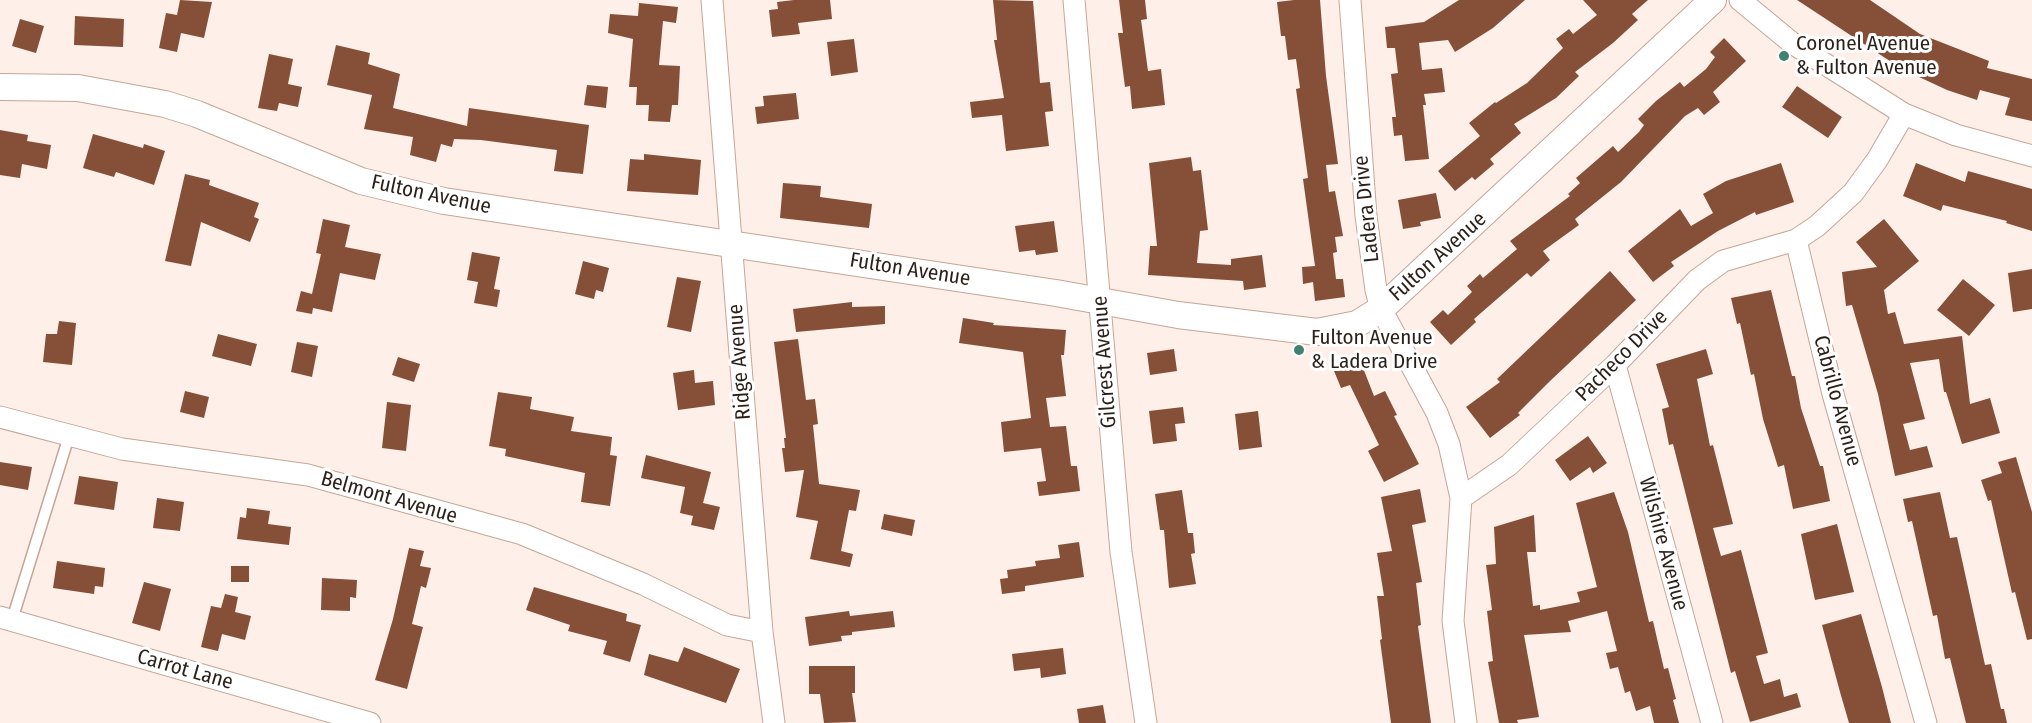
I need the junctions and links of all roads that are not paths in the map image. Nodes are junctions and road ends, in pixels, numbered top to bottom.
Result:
1 (712, 0) edge
2 (1074, 0) edge
3 (1350, 0) edge
4 (1713, 0) edge
5 (1740, 0) edge
6 (0, 87) edge
7 (1904, 114) junction
8 (2032, 156) edge
9 (1796, 240) junction
10 (732, 243) junction
11 (1101, 302) junction
12 (1381, 309) junction
13 (1615, 365) junction
14 (0, 417) edge
15 (69, 436) junction
16 (1461, 498) junction
17 (6, 618) edge
18 (762, 632) junction
19 (370, 723) edge
20 (774, 723) edge
21 (1146, 723) edge
22 (1466, 723) edge
23 (1712, 723) edge
24 (1926, 723) edge

1 - 10 street, Ridge Avenue
2 - 11 street, Gilcrest Avenue
3 - 12 street, Ladera Drive
4 - 12 street, Fulton Avenue
5 - 7 street
6 - 10 street, Fulton Avenue
7 - 8 street
7 - 9 street
9 - 13 street, Pacheco Drive
9 - 24 street, Cabrillo Avenue
10 - 11 street, Fulton Avenue
10 - 18 street, Ridge Avenue
11 - 12 street, Fulton Avenue
11 - 21 street, Gilcrest Avenue
12 - 16 street, Ladera Drive
13 - 16 street, Pacheco Drive
13 - 23 street, Wilshire Avenue
14 - 15 street, Belmont Avenue
15 - 17 lane
15 - 18 street, Belmont Avenue
16 - 22 street, Ladera Drive
17 - 19 street, Carrot Lane
18 - 20 street, Ridge Avenue

